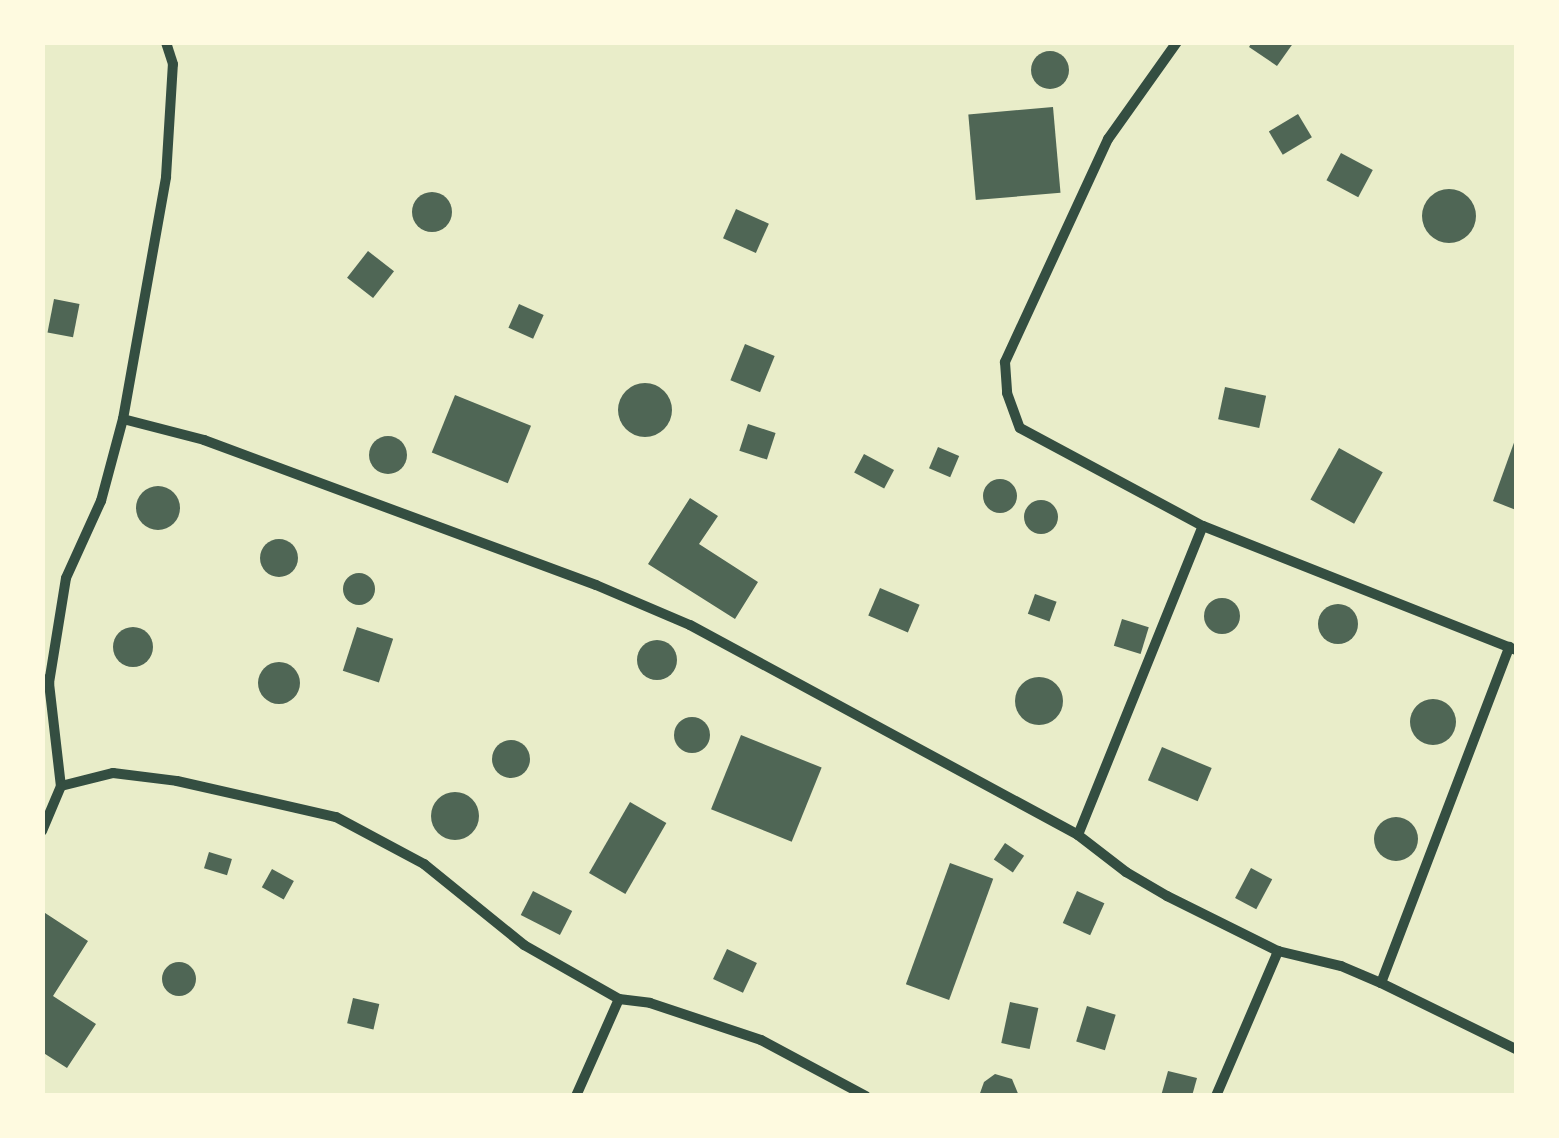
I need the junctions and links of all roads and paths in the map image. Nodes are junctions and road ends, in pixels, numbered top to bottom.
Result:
1 (166, 42) edge
2 (1177, 42) edge
3 (123, 419) junction
4 (1203, 526) junction
5 (1514, 648) edge
6 (46, 681) edge
7 (60, 786) junction
8 (42, 831) edge
9 (1078, 835) junction
10 (1278, 951) junction
11 (1382, 983) junction
12 (619, 999) junction
13 (1516, 1049) edge
14 (576, 1096) edge
15 (866, 1096) edge
16 (1216, 1096) edge

1 - 3 street
2 - 4 street
3 - 6 street
3 - 9 street
4 - 5 street
4 - 9 street
5 - 11 street
6 - 7 street
7 - 8 street
7 - 12 street
9 - 10 street
10 - 11 street
10 - 16 street
11 - 13 street
12 - 14 street
12 - 15 street

